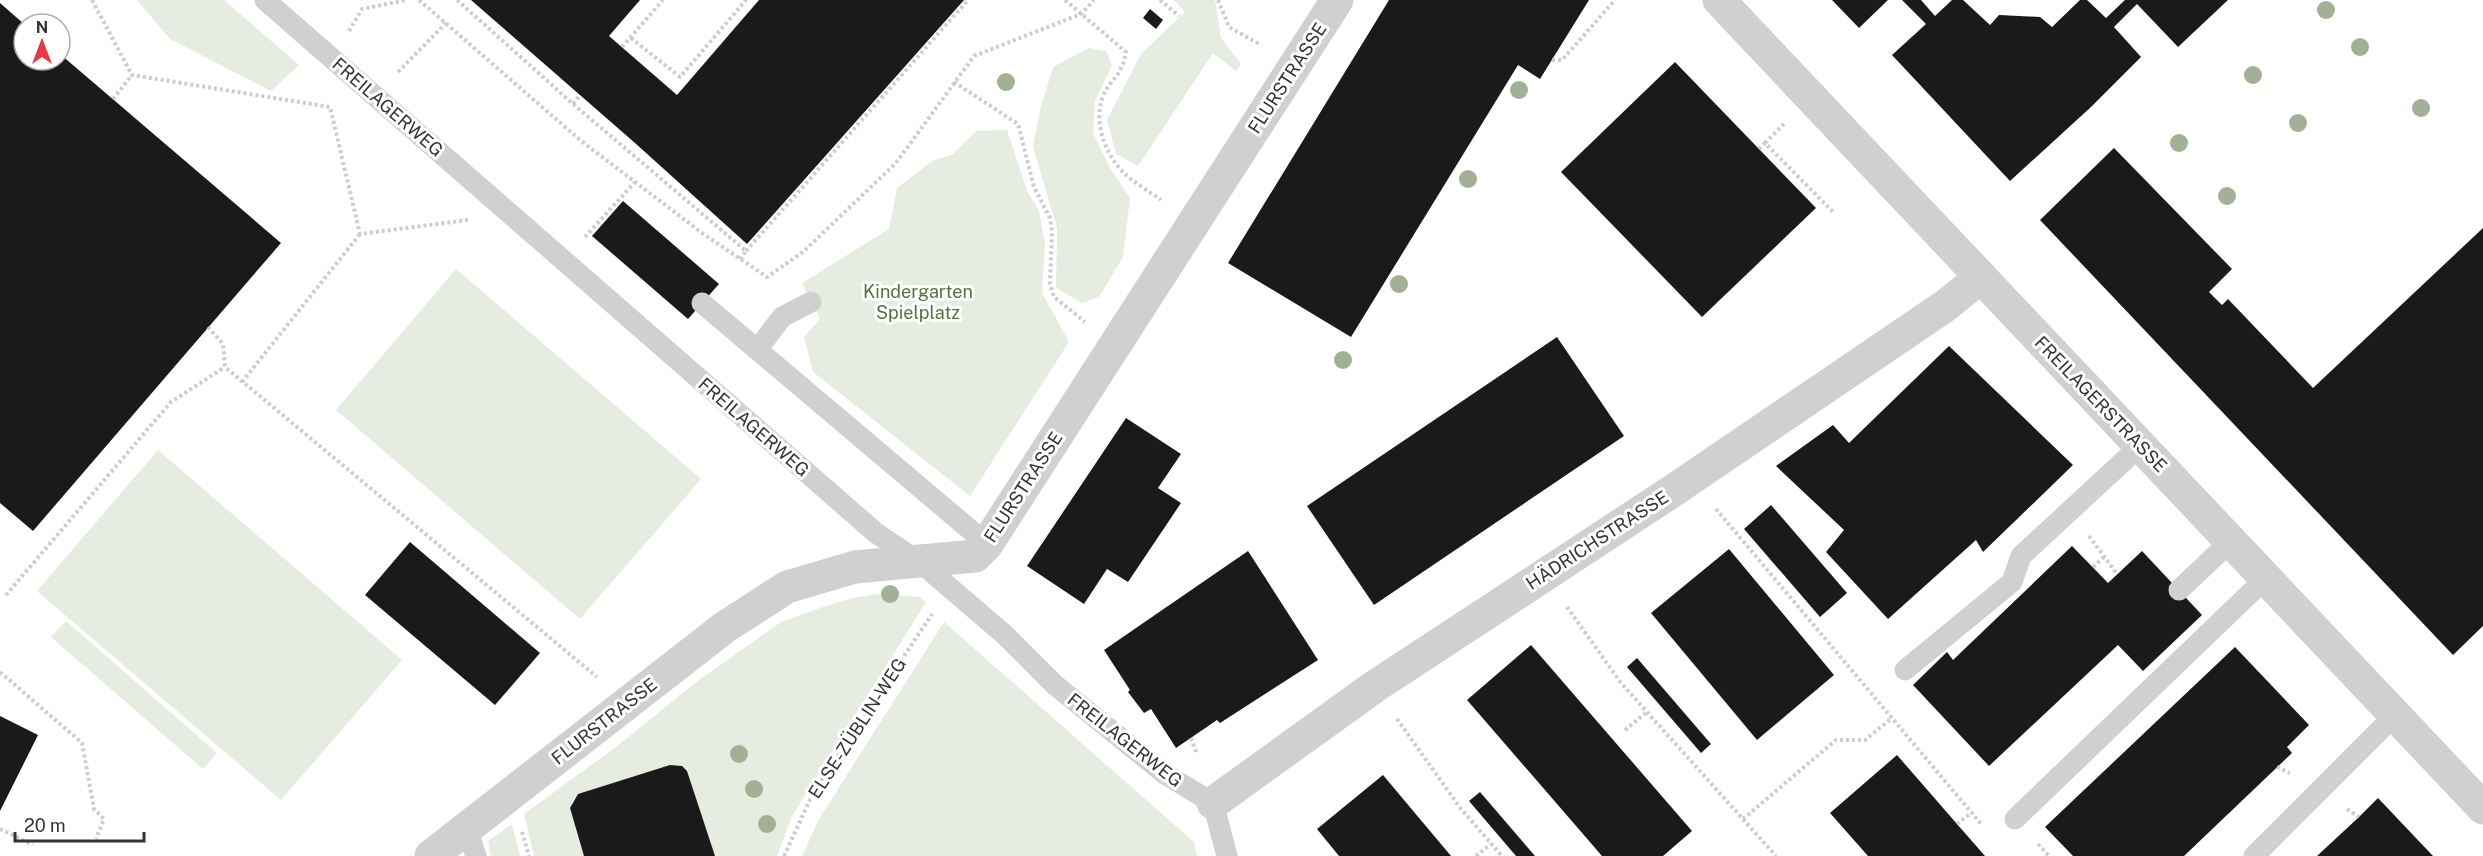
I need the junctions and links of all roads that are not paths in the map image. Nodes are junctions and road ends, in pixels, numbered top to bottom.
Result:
1 (265, 0) edge
2 (1337, 0) edge
3 (1719, 0) edge
4 (1981, 277) junction
5 (812, 302) dead end
6 (702, 303) dead end
7 (758, 350) junction
8 (2140, 446) junction
9 (2231, 542) junction
10 (987, 544) junction
11 (921, 563) junction
12 (2266, 578) junction
13 (2179, 590) dead end
14 (1905, 670) dead end
15 (2395, 715) junction
16 (1213, 803) junction
17 (2483, 808) edge
18 (2015, 819) dead end
19 (471, 842) edge
20 (431, 856) edge
21 (1227, 856) edge
22 (2254, 856) edge

1 - 11 lane, FREILAGERWEG
2 - 10 street, FLURSTRASSE
3 - 4 street, FREILAGERSTRASSE
4 - 8 street, FREILAGERSTRASSE
4 - 16 street, HÄDRICHSTRASSE
5 - 7 lane
6 - 7 lane
7 - 10 lane
8 - 9 street, FREILAGERSTRASSE
8 - 14 lane
9 - 12 street, FREILAGERSTRASSE
9 - 13 lane
10 - 11 street, FLURSTRASSE
11 - 16 lane, FREILAGERWEG
11 - 19 street, FLURSTRASSE
12 - 15 street, FREILAGERSTRASSE
12 - 18 lane
15 - 17 street, FREILAGERSTRASSE
15 - 22 lane
16 - 21 lane
19 - 20 street, FLURSTRASSE

